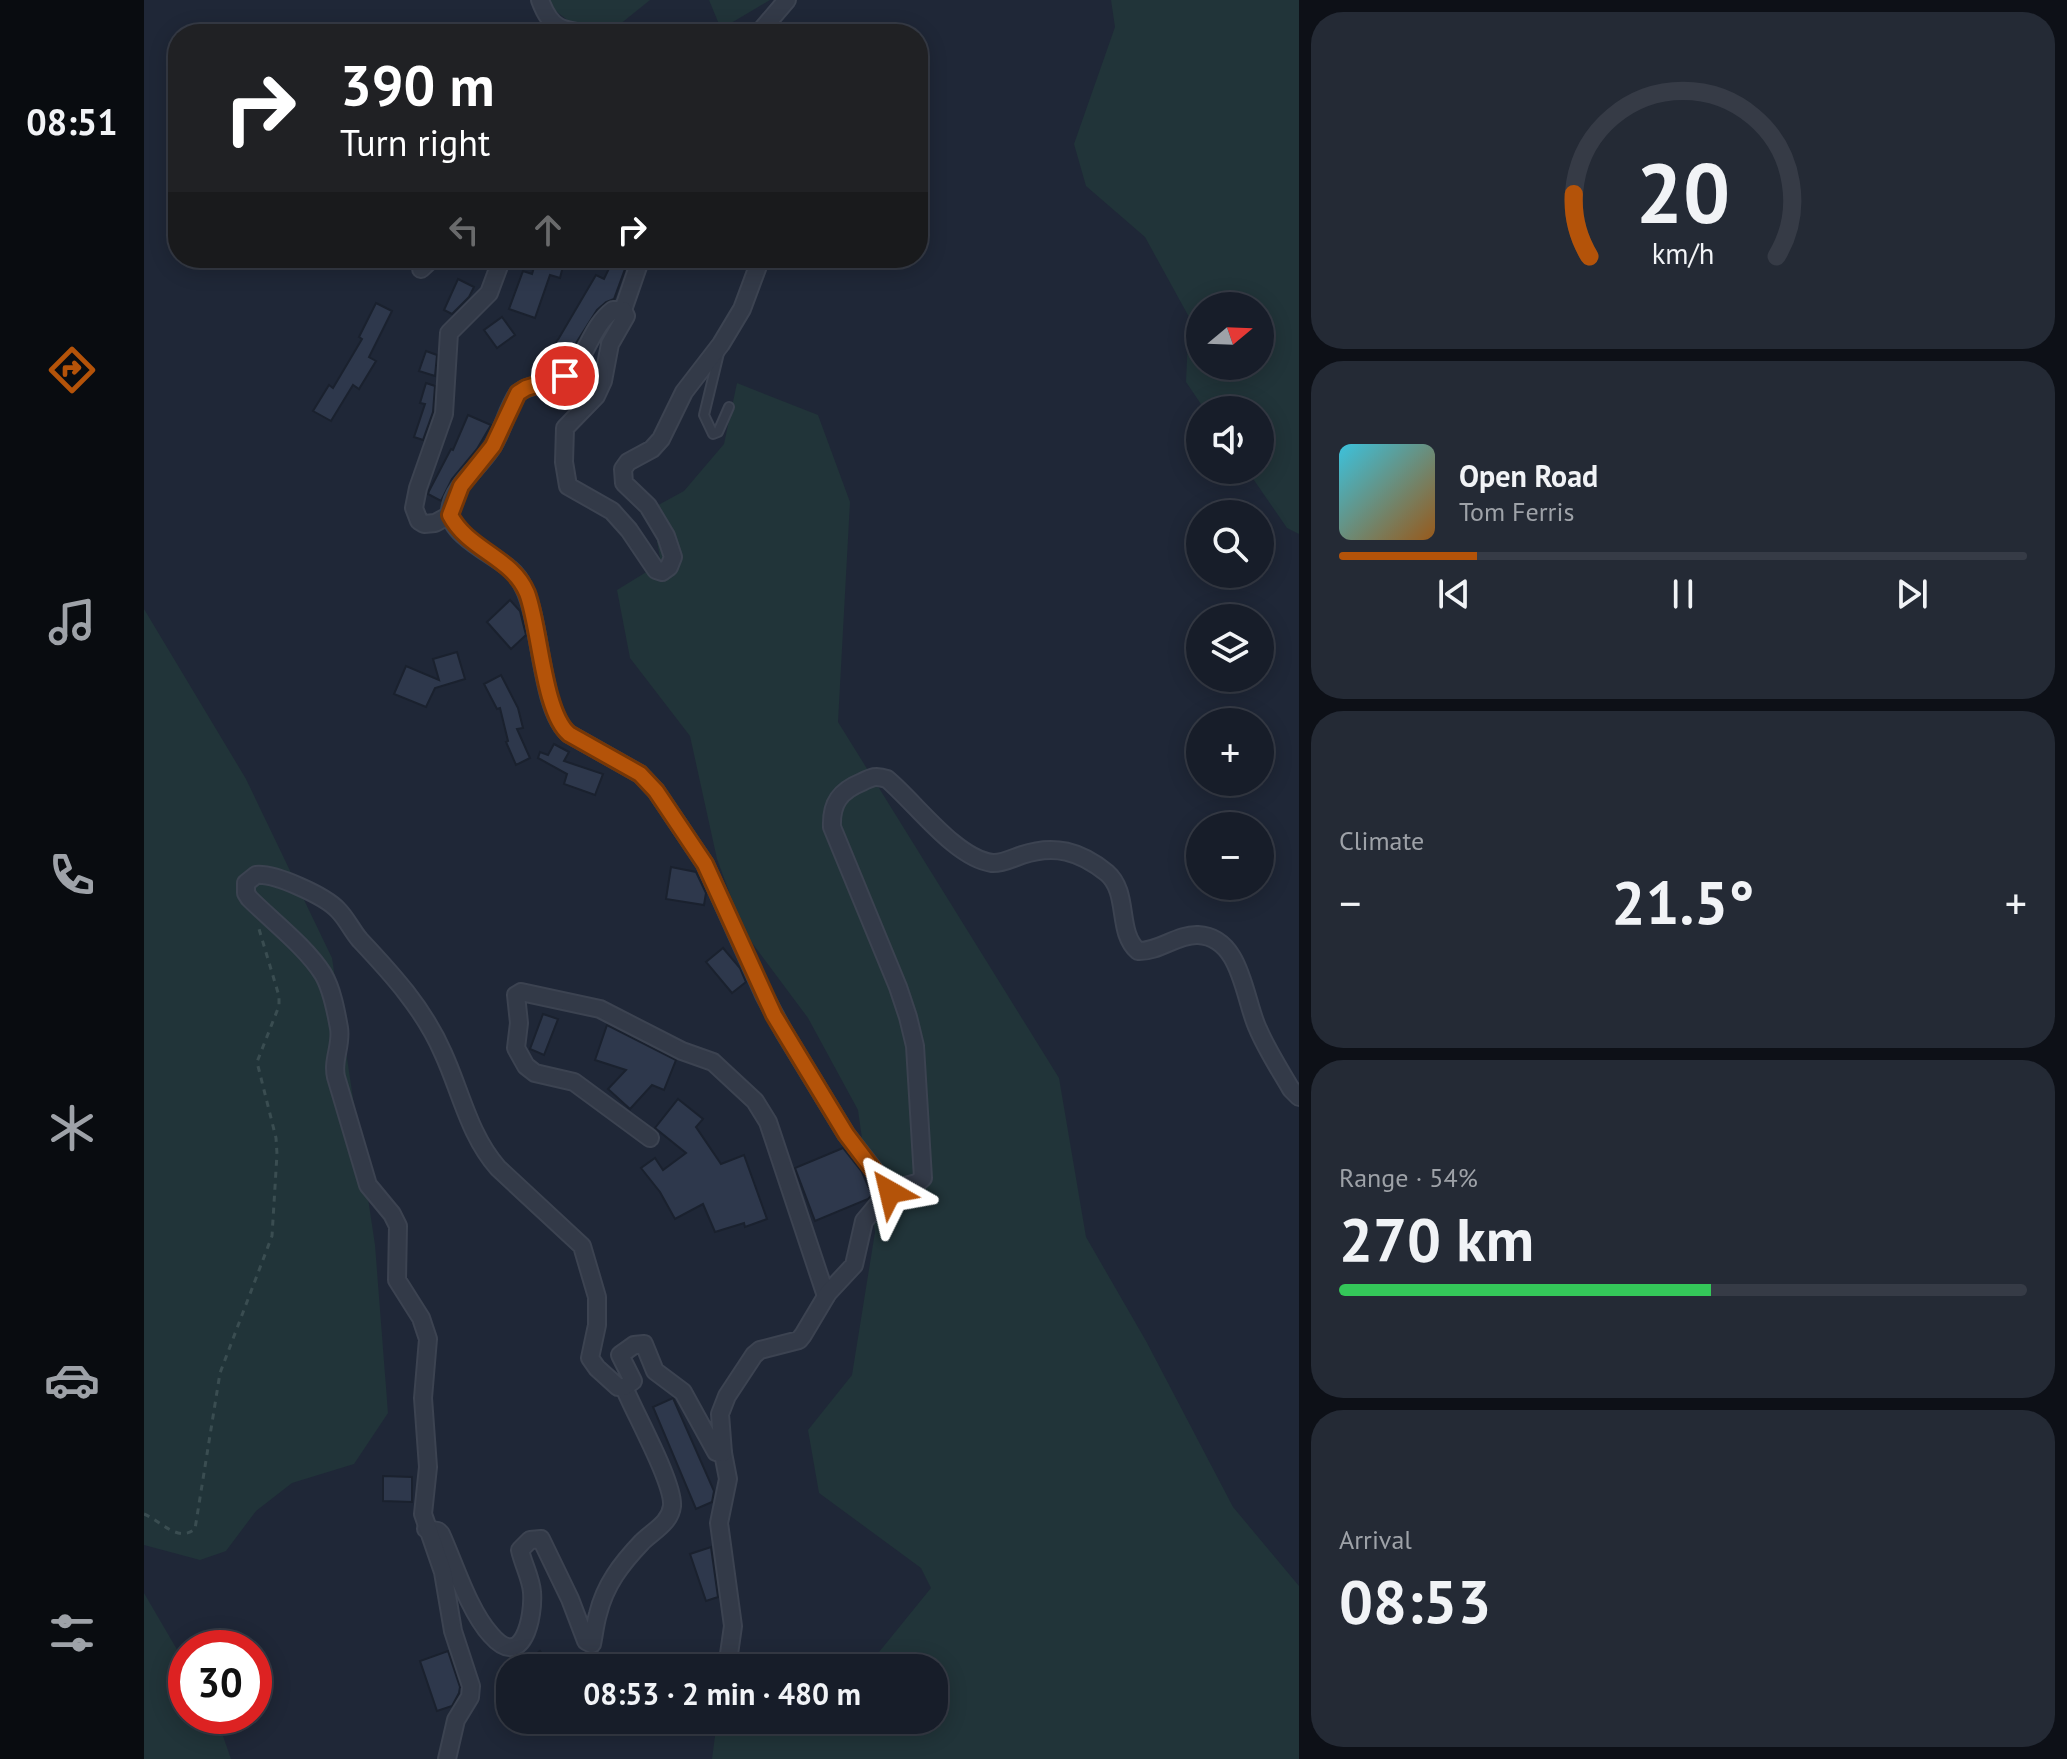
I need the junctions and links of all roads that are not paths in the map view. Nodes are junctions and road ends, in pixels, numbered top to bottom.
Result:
1 (540, 0) edge
2 (787, 0) edge
3 (552, 24) edge
4 (767, 24) edge
5 (498, 268) edge
6 (638, 268) edge
7 (757, 268) edge
8 (623, 310) junction
9 (721, 344) junction
10 (729, 407) dead end
11 (450, 515) junction
12 (1299, 1097) edge
13 (650, 1138) dead end
14 (890, 1190) junction
15 (826, 1296) junction
16 (624, 1387) junction
17 (723, 1453) junction
18 (426, 1529) junction
19 (729, 1654) edge
20 (447, 1759) edge

1 - 3 street
2 - 4 street
5 - 11 street
6 - 8 street
7 - 9 street
8 - 9 street
8 - 11 street
9 - 10 lane
11 - 14 street
12 - 14 street
13 - 15 street
14 - 15 street
15 - 17 street
16 - 17 street
16 - 18 street
16 - 18 street
17 - 19 street
18 - 20 street

